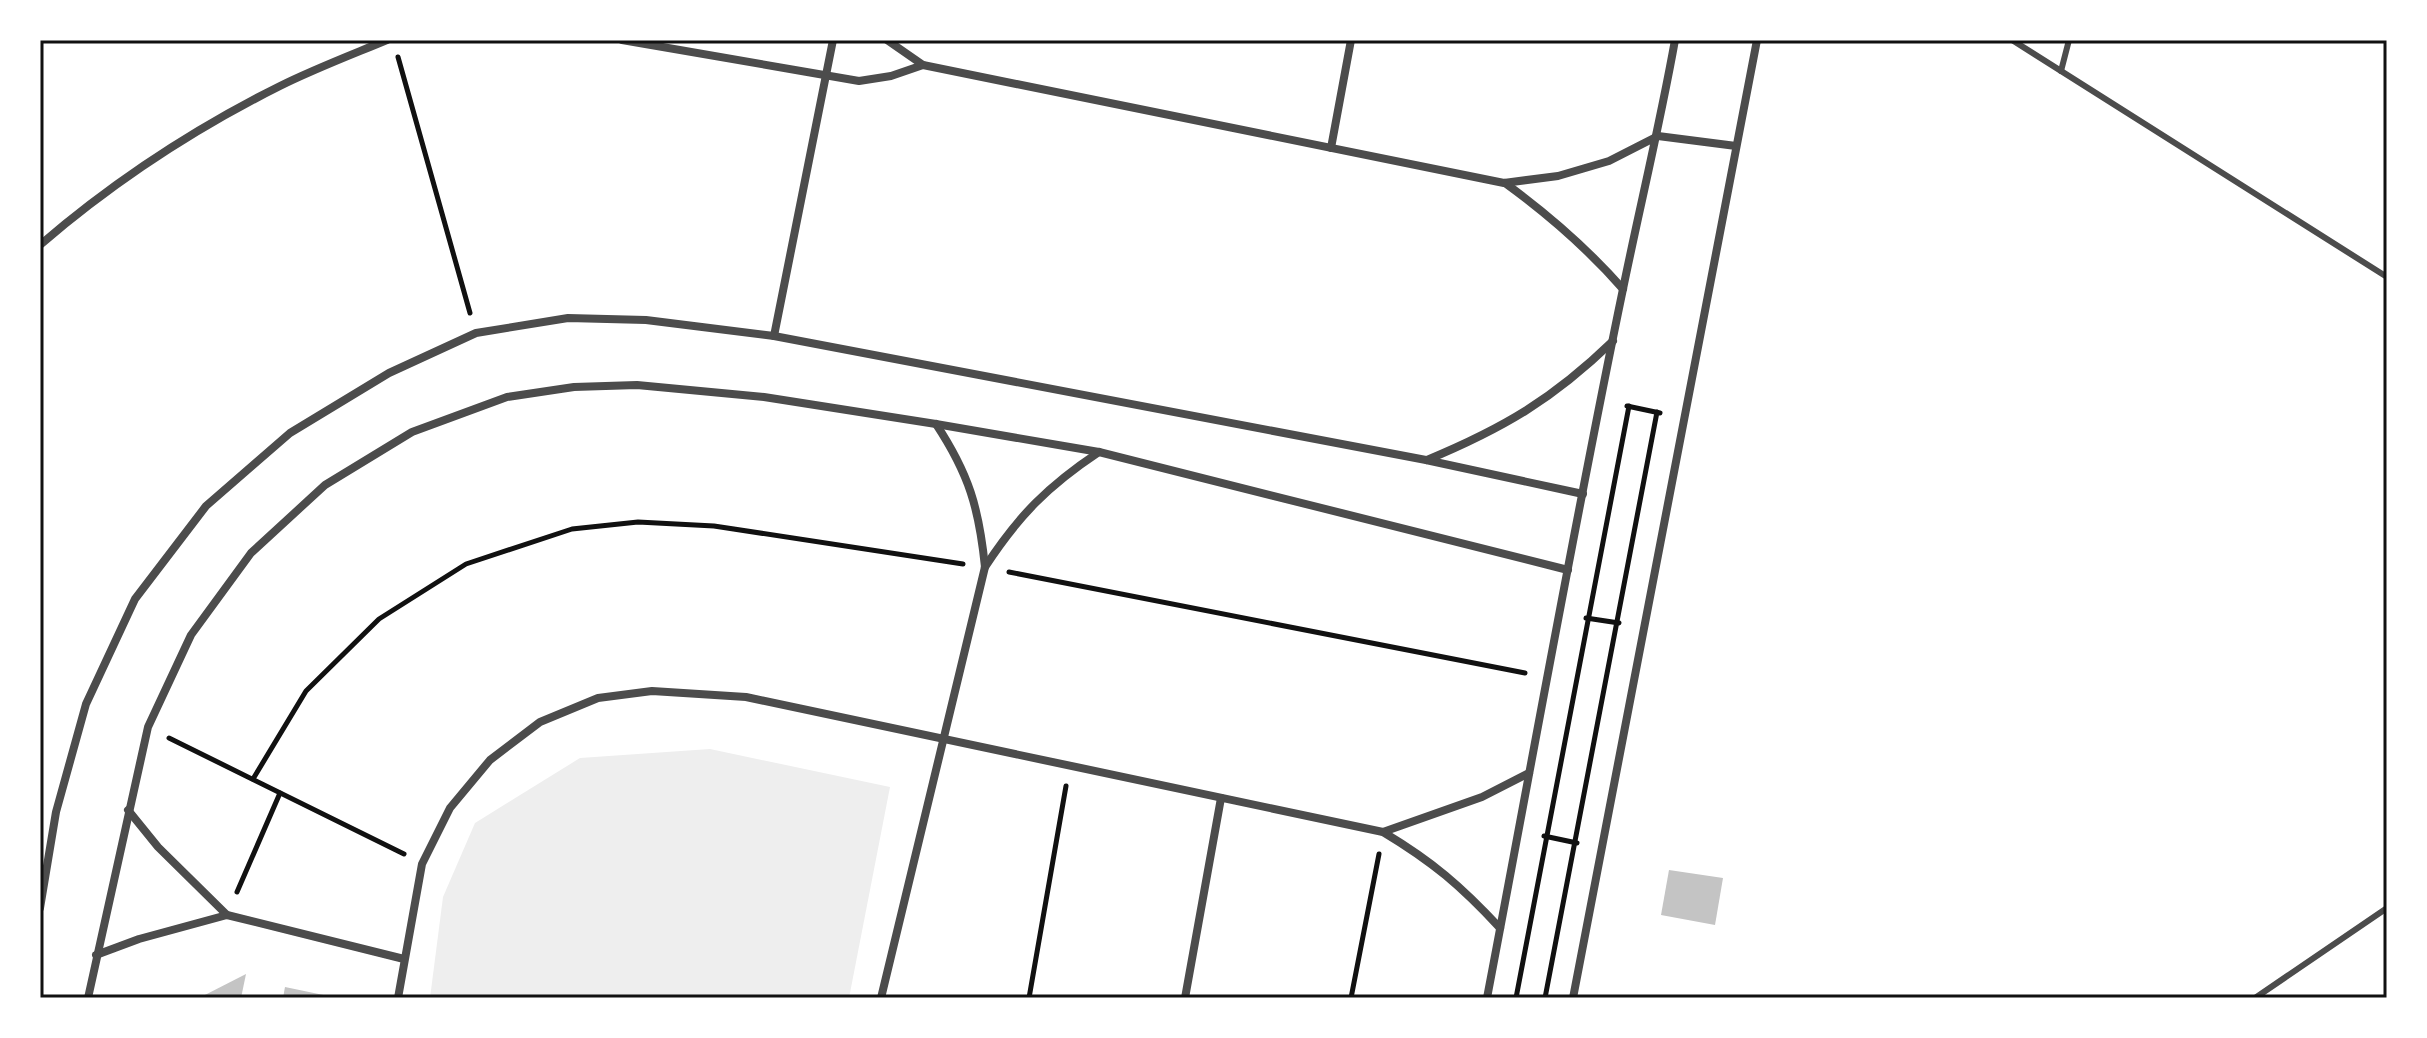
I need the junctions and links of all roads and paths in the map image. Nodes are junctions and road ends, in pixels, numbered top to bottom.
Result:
1 (387, 40) edge
2 (622, 40) edge
3 (833, 40) edge
4 (887, 40) edge
5 (1351, 40) edge
6 (1675, 40) edge
7 (1757, 40) edge
8 (2012, 40) edge
9 (2069, 40) edge
10 (397, 55) dead end
11 (923, 65) junction
12 (2061, 71) junction
13 (825, 77) junction
14 (1658, 136) junction
15 (1736, 146) junction
16 (1331, 148) junction
17 (1504, 183) junction
18 (40, 245) edge
19 (2387, 277) edge
20 (1623, 289) junction
21 (476, 333) junction
22 (774, 336) junction
23 (1613, 340) junction
24 (1601, 401) junction
25 (1629, 406) junction
26 (1657, 412) junction
27 (1684, 418) junction
28 (936, 424) junction
29 (1099, 452) junction
30 (1426, 460) junction
31 (1583, 494) junction
32 (985, 567) junction
33 (1568, 570) junction
34 (1560, 613) junction
35 (1589, 618) junction
36 (1616, 623) junction
37 (1644, 628) junction
38 (1547, 677) junction
39 (148, 727) junction
40 (943, 740) junction
41 (1069, 766) junction
42 (1529, 773) junction
43 (253, 779) junction
44 (280, 793) junction
45 (1221, 798) junction
46 (128, 810) junction
47 (1519, 830) junction
48 (1383, 832) junction
49 (1547, 836) junction
50 (1574, 842) junction
51 (1602, 849) junction
52 (422, 864) junction
53 (40, 908) edge
54 (2387, 908) edge
55 (227, 915) junction
56 (1500, 928) junction
57 (96, 955) junction
58 (404, 959) junction
59 (88, 998) edge
60 (398, 998) edge
61 (881, 998) edge
62 (1029, 998) edge
63 (1185, 998) edge
64 (1351, 998) edge
65 (1487, 998) edge
66 (1516, 998) edge
67 (1545, 998) edge
68 (1573, 998) edge
69 (2255, 998) edge

1 - 18 street
2 - 13 street
3 - 13 street
4 - 11 street
5 - 16 street
6 - 14 street
7 - 15 street
8 - 12 lane
9 - 12 lane
10 - 21 path
11 - 13 street
11 - 16 street
12 - 19 lane
13 - 22 street
14 - 15 street
14 - 17 street
14 - 20 street
15 - 27 street
16 - 17 street
17 - 20 street
20 - 23 street
21 - 22 street
21 - 53 street
22 - 30 street
23 - 24 street
23 - 30 street
24 - 25 path
24 - 31 street
25 - 26 path
25 - 35 path
26 - 27 path
26 - 36 path
27 - 37 street
28 - 29 street
28 - 32 street
28 - 39 street
29 - 32 street
29 - 33 street
30 - 31 street
31 - 33 street
32 - 38 path
32 - 40 street
32 - 43 path
33 - 34 street
34 - 35 path
34 - 38 street
35 - 36 path
35 - 49 path
36 - 37 path
36 - 50 path
37 - 51 street
38 - 42 street
39 - 43 path
39 - 46 street
40 - 41 street
40 - 52 street
40 - 61 street
41 - 45 street
41 - 62 path
42 - 47 street
42 - 48 street
43 - 44 path
44 - 52 path
44 - 55 path
45 - 48 street
45 - 63 street
46 - 55 street
46 - 57 street
47 - 49 path
47 - 56 street
48 - 56 street
48 - 64 path
49 - 50 path
49 - 66 path
50 - 51 path
50 - 67 path
51 - 68 street
52 - 58 street
54 - 69 lane
55 - 57 street
55 - 58 street
56 - 65 street
57 - 59 street
58 - 60 street

